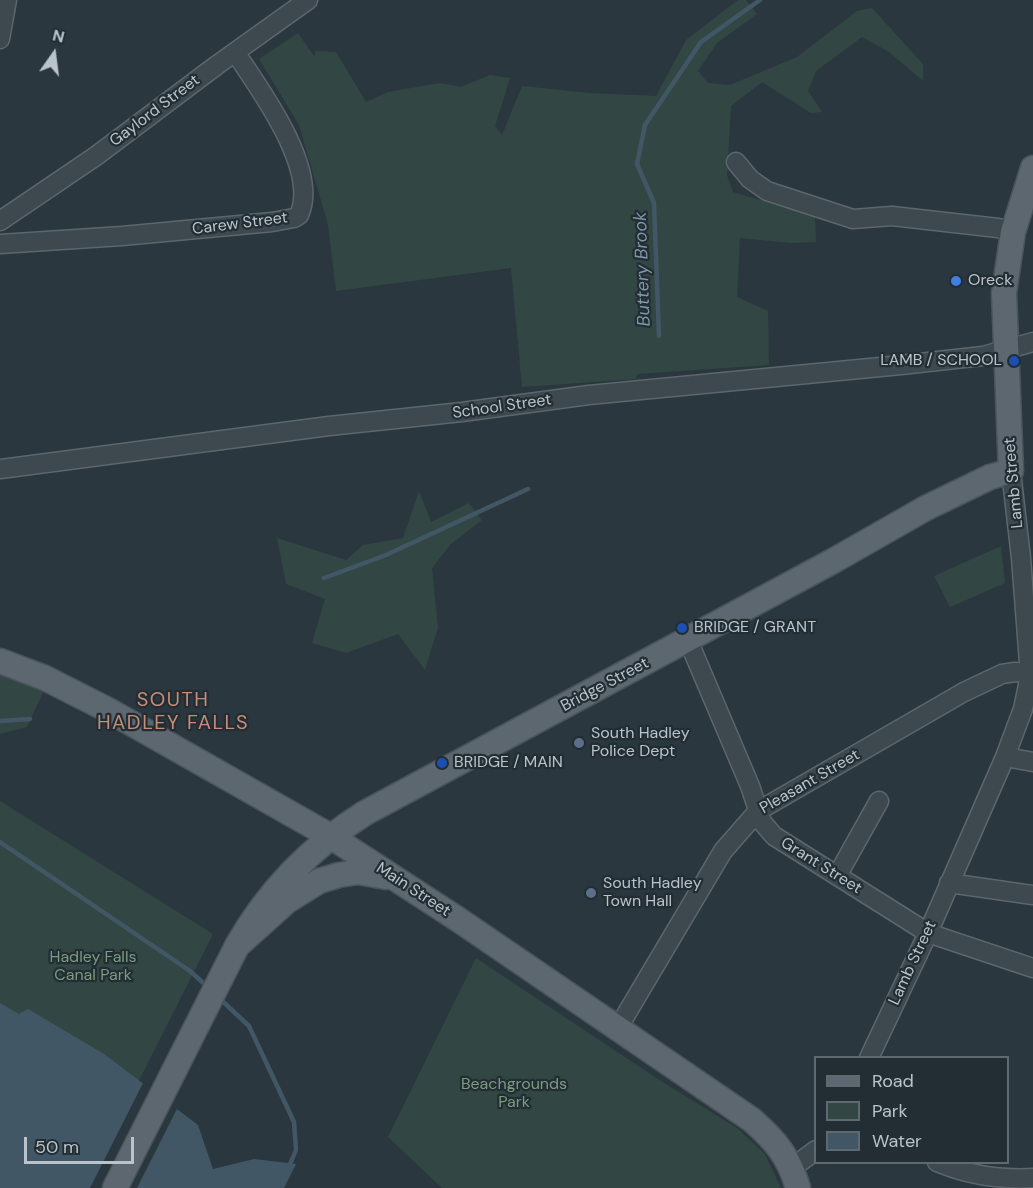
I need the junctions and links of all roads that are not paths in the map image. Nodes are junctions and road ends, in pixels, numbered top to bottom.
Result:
1 (8, 0) edge
2 (308, 0) edge
3 (0, 39) edge
4 (235, 52) junction
5 (736, 162) dead end
6 (1033, 168) edge
7 (0, 221) edge
8 (1012, 232) junction
9 (0, 244) edge
10 (1033, 342) edge
11 (1005, 348) junction
12 (0, 469) edge
13 (1011, 471) junction
14 (688, 640) junction
15 (0, 661) edge
16 (1029, 673) junction
17 (1005, 757) junction
18 (1033, 762) edge
19 (879, 801) dead end
20 (758, 811) junction
21 (330, 836) junction
22 (837, 876) junction
23 (397, 880) junction
24 (950, 883) junction
25 (1033, 895) edge
26 (928, 933) junction
27 (237, 946) junction
28 (1033, 968) edge
29 (618, 1028) junction
30 (870, 1056) edge
31 (814, 1153) edge
32 (944, 1164) edge
33 (795, 1178) edge
34 (1033, 1178) edge
35 (115, 1188) edge

1 - 3 street
2 - 4 street, Gaylord Street
4 - 7 street, Gaylord Street
4 - 9 street, Carew Street
5 - 8 street
6 - 8 main road, Lamb Street
8 - 11 main road, Lamb Street
10 - 11 street, School Street
11 - 12 street, School Street
11 - 13 main road, Lamb Street
13 - 14 main road, Bridge Street
13 - 16 street, Lamb Street
14 - 20 street, Grant Street
14 - 21 main road, Bridge Street
15 - 21 main road, Main Street
16 - 17 street, Lamb Street
16 - 20 street, Pleasant Street
17 - 18 street
17 - 24 street, Lamb Street
19 - 22 street
20 - 22 street, Grant Street
20 - 29 street, Pleasant Street
21 - 23 main road, Main Street
21 - 27 main road, Bridge Street
22 - 26 street, Grant Street
23 - 27 main road
23 - 29 main road, Main Street
24 - 25 street
24 - 26 street, Lamb Street
26 - 28 street, Grant Street
26 - 30 street, Lamb Street
27 - 35 main road
29 - 33 main road, Main Street
31 - 33 street
32 - 34 street

